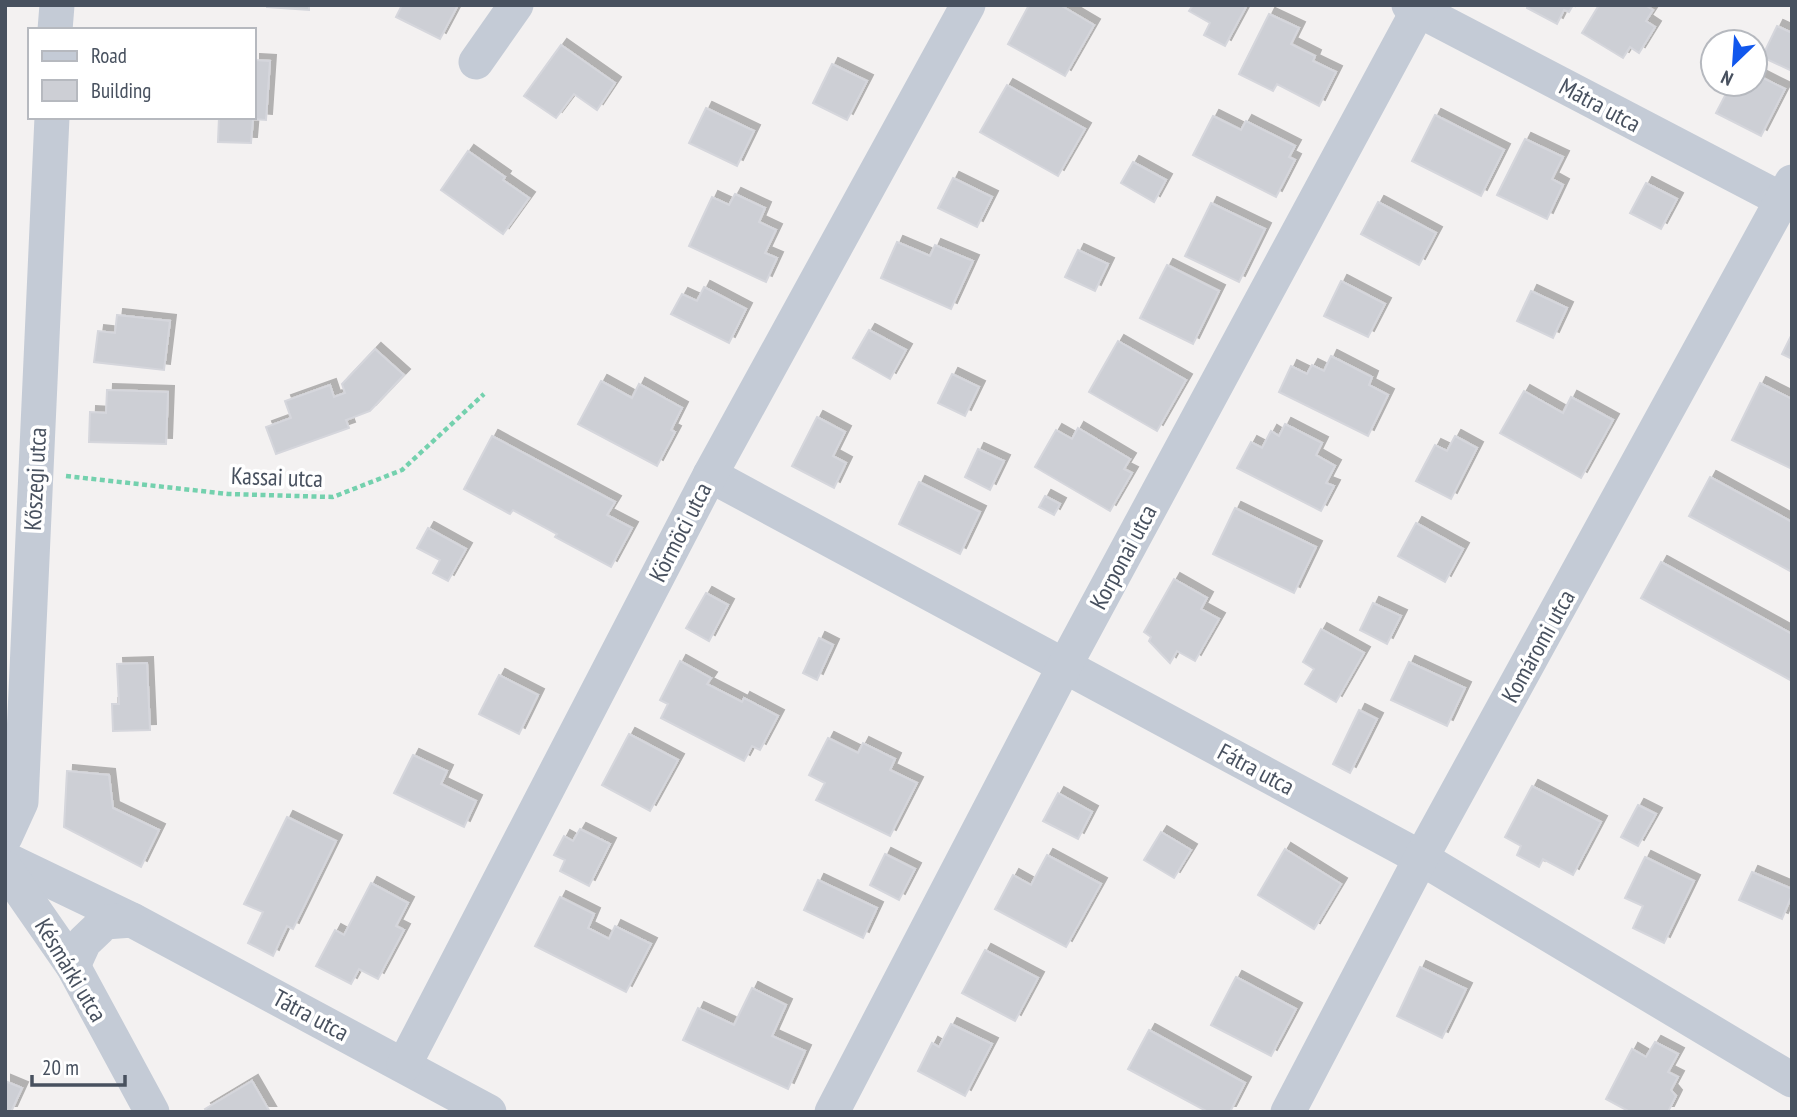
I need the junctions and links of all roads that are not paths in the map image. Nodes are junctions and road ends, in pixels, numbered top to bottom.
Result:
1 (57, 5) edge
2 (516, 5) edge
3 (968, 5) edge
4 (1416, 7) edge
5 (55, 28) edge
6 (476, 62) dead end
7 (52, 119) edge
8 (1789, 195) edge
9 (710, 475) junction
10 (1065, 665) junction
11 (5, 837) edge
12 (1421, 858) junction
13 (5, 859) edge
14 (5, 868) edge
15 (132, 920) junction
16 (73, 966) junction
17 (404, 1065) junction
18 (1792, 1080) edge
19 (152, 1112) edge
20 (489, 1112) edge
21 (832, 1112) edge
22 (1288, 1112) edge

1 - 5 street
2 - 6 street
3 - 9 street, Körmöci utca
4 - 8 street, Mátra utca
4 - 10 street, Korponai utca
7 - 11 street, Kőszegi utca
8 - 12 street, Komáromi utca
9 - 10 street, Fátra utca
9 - 17 street, Körmöci utca
10 - 12 street, Fátra utca
10 - 21 street, Korponai utca
12 - 18 street, Fátra utca
12 - 22 street, Komáromi utca
13 - 15 street, Tátra utca
14 - 16 street, Késmárki utca
15 - 16 street
15 - 17 street, Tátra utca
16 - 19 street, Késmárki utca
17 - 20 street, Tátra utca

